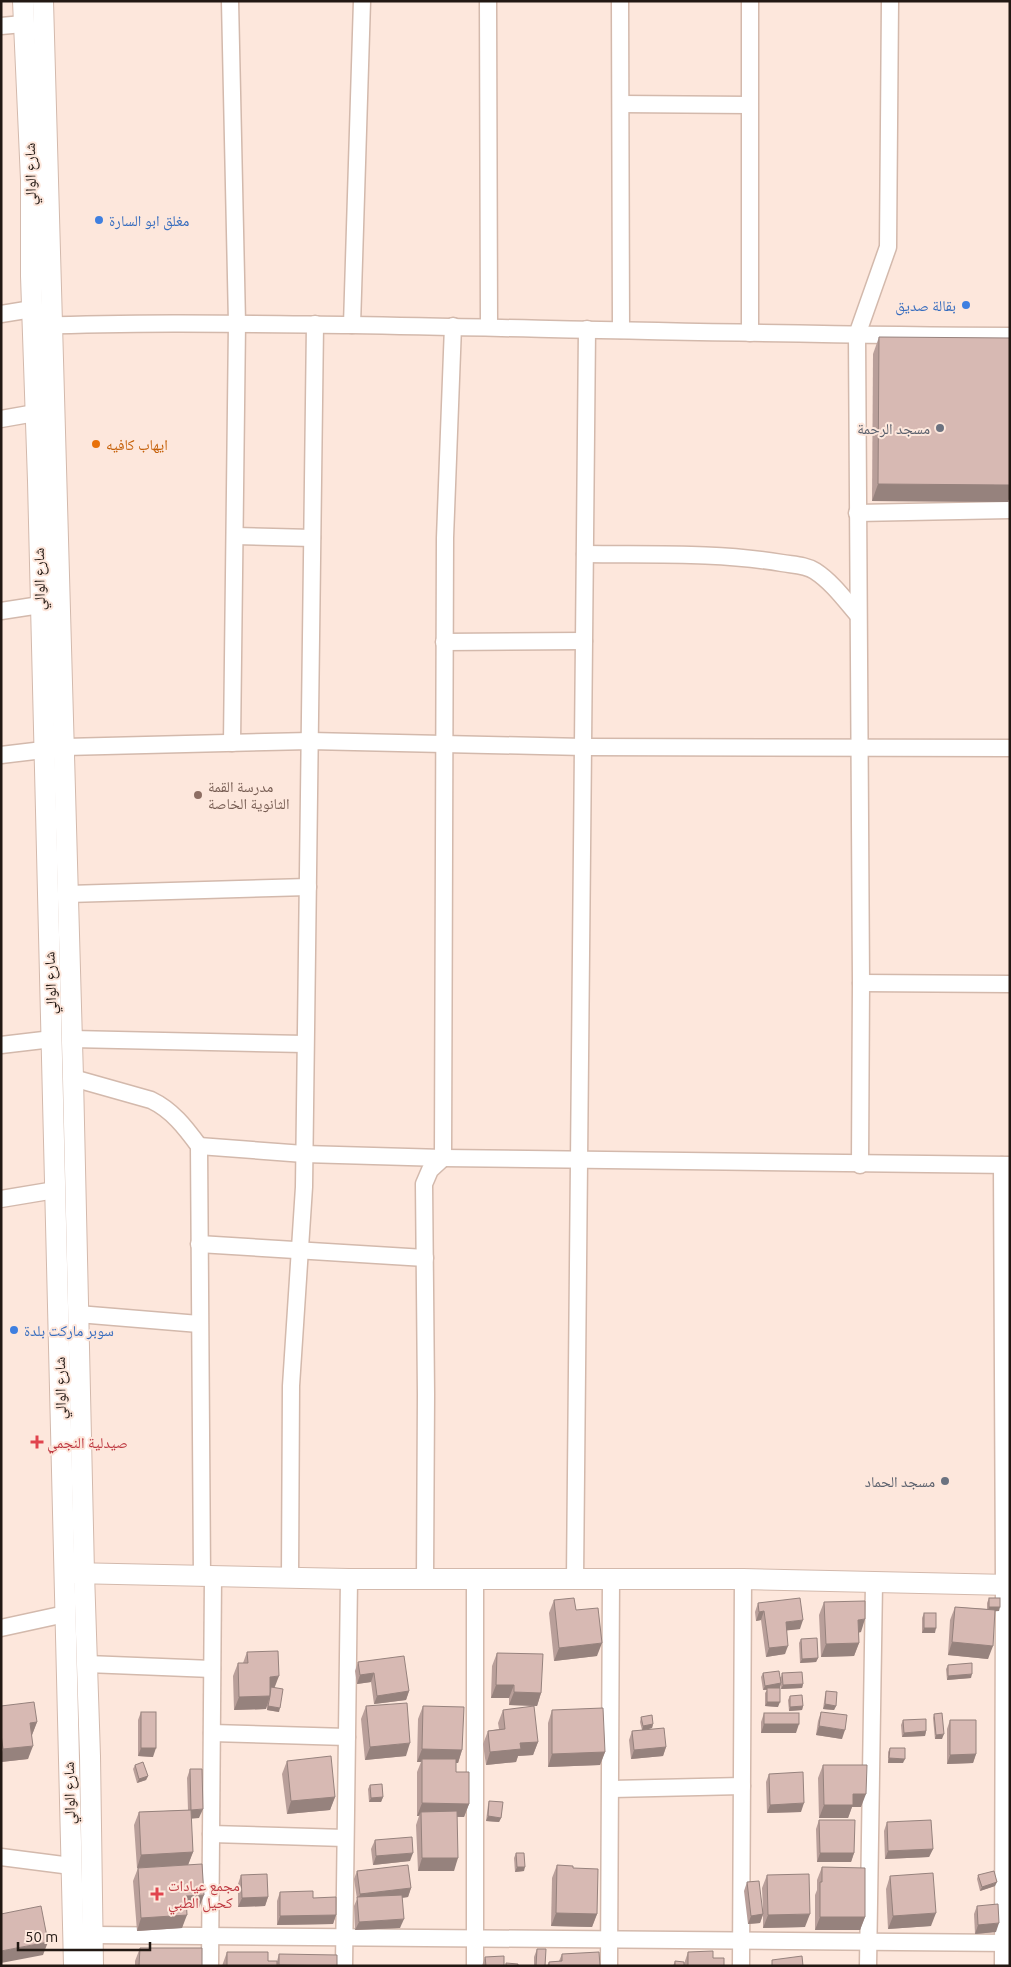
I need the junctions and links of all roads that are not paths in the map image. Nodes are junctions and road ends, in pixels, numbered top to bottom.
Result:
1 (23, 1) edge
2 (43, 1) edge
3 (230, 1) edge
4 (362, 1) edge
5 (488, 1) edge
6 (620, 1) edge
7 (750, 1) edge
8 (890, 1) edge
9 (24, 24) junction
10 (1, 26) edge
11 (621, 104) junction
12 (749, 105) junction
13 (1, 314) edge
14 (38, 320) junction
15 (237, 324) junction
16 (315, 324) junction
17 (352, 325) junction
18 (453, 326) junction
19 (488, 326) junction
20 (587, 329) junction
21 (621, 330) junction
22 (750, 333) junction
23 (857, 335) junction
24 (1010, 336) edge
25 (35, 413) junction
26 (1, 419) edge
27 (1010, 510) edge
28 (857, 513) junction
29 (234, 536) junction
30 (312, 538) junction
31 (584, 554) junction
32 (40, 605) junction
33 (1, 611) edge
34 (858, 615) junction
35 (584, 641) junction
36 (444, 642) junction
37 (232, 742) junction
38 (310, 742) junction
39 (444, 744) junction
40 (65, 747) junction
41 (858, 747) junction
42 (584, 748) junction
43 (1010, 748) edge
44 (43, 750) junction
45 (1, 755) edge
46 (308, 887) junction
47 (68, 894) junction
48 (861, 983) junction
49 (1010, 984) edge
50 (52, 1039) junction
51 (72, 1039) junction
52 (306, 1044) junction
53 (1, 1045) edge
54 (73, 1078) junction
55 (199, 1146) junction
56 (304, 1154) junction
57 (443, 1158) junction
58 (579, 1159) junction
59 (860, 1164) junction
60 (1006, 1165) edge
61 (55, 1190) junction
62 (1, 1199) edge
63 (199, 1244) junction
64 (300, 1252) junction
65 (425, 1258) junction
66 (78, 1314) junction
67 (200, 1324) junction
68 (74, 1573) junction
69 (208, 1577) junction
70 (290, 1578) junction
71 (349, 1579) junction
72 (425, 1579) junction
73 (574, 1579) junction
74 (611, 1579) junction
75 (743, 1579) junction
76 (475, 1580) junction
77 (874, 1583) junction
78 (1007, 1585) edge
79 (65, 1614) junction
80 (1, 1628) edge
81 (87, 1664) junction
82 (212, 1669) junction
83 (212, 1733) junction
84 (347, 1737) junction
85 (742, 1786) junction
86 (612, 1789) junction
87 (211, 1834) junction
88 (346, 1838) junction
89 (1, 1857) edge
90 (71, 1866) junction
91 (93, 1935) junction
92 (210, 1936) junction
93 (344, 1937) junction
94 (475, 1938) junction
95 (610, 1939) junction
96 (742, 1940) junction
97 (868, 1941) junction
98 (1007, 1942) edge
99 (74, 1966) edge
100 (93, 1966) edge
101 (210, 1966) edge
102 (344, 1966) edge
103 (475, 1966) edge
104 (609, 1966) edge
105 (741, 1966) edge
106 (868, 1966) edge
107 (1003, 1966) edge

1 - 9 street, شارع الوالي
2 - 14 street, شارع الوالي
3 - 15 street
4 - 17 street
5 - 19 street
6 - 11 street
7 - 12 street
8 - 23 street
9 - 10 street
9 - 14 street, شارع الوالي
11 - 12 street
11 - 21 street
12 - 22 street
13 - 14 street
14 - 15 street
14 - 25 street, شارع الوالي
14 - 40 street, شارع الوالي
15 - 16 street
15 - 29 street
16 - 17 street
16 - 30 street
17 - 18 street
18 - 19 street
18 - 36 street
19 - 20 street
20 - 21 street
20 - 31 street
21 - 22 street
22 - 23 street
23 - 24 street
23 - 28 street
25 - 26 street
25 - 32 street, شارع الوالي
27 - 28 street
28 - 34 street
29 - 30 street
29 - 37 street
30 - 38 street
31 - 34 street
31 - 35 street
32 - 33 street
32 - 44 street, شارع الوالي
34 - 41 street
35 - 36 street
35 - 42 street
36 - 39 street
37 - 38 street
37 - 40 street
38 - 39 street
38 - 46 street
39 - 42 street
39 - 57 street
40 - 47 street, شارع الوالي
41 - 42 street
41 - 43 street
41 - 48 street
42 - 58 street
44 - 45 street
44 - 50 street, شارع الوالي
46 - 47 street
46 - 52 street
47 - 51 street, شارع الوالي
48 - 49 street
48 - 59 street
50 - 53 street
50 - 61 street, شارع الوالي
51 - 52 street
51 - 54 street, شارع الوالي
52 - 56 street
54 - 55 street
54 - 66 street, شارع الوالي
55 - 56 street
55 - 63 street
56 - 57 street
56 - 64 street
57 - 58 street
57 - 65 street
58 - 59 street
58 - 73 street
59 - 60 street
60 - 78 street
61 - 62 street
61 - 68 street, شارع الوالي
63 - 64 street
63 - 67 street
64 - 65 street
64 - 70 street
65 - 72 street
66 - 67 street
66 - 68 street, شارع الوالي
67 - 69 street
68 - 69 street
68 - 79 street, شارع الوالي
68 - 81 street, شارع الوالي
69 - 70 street
69 - 82 street
70 - 71 street
71 - 72 street
71 - 84 street
72 - 76 street
73 - 74 street
73 - 76 street
74 - 75 street
74 - 86 street
75 - 77 street
75 - 85 street
76 - 94 street
77 - 78 street
77 - 97 street
78 - 98 street
79 - 80 street
79 - 90 street, شارع الوالي
81 - 82 street
81 - 91 street, شارع الوالي
82 - 83 street
83 - 84 street
83 - 87 street
84 - 88 street
85 - 86 street
85 - 96 street
86 - 95 street
87 - 88 street
87 - 92 street
88 - 93 street
89 - 90 street
90 - 99 street, شارع الوالي
91 - 92 street
91 - 100 street, شارع الوالي
92 - 93 street
92 - 101 street
93 - 94 street
93 - 102 street
94 - 95 street
94 - 103 street
95 - 96 street
95 - 104 street
96 - 97 street
96 - 105 street
97 - 98 street
97 - 106 street
98 - 107 street

